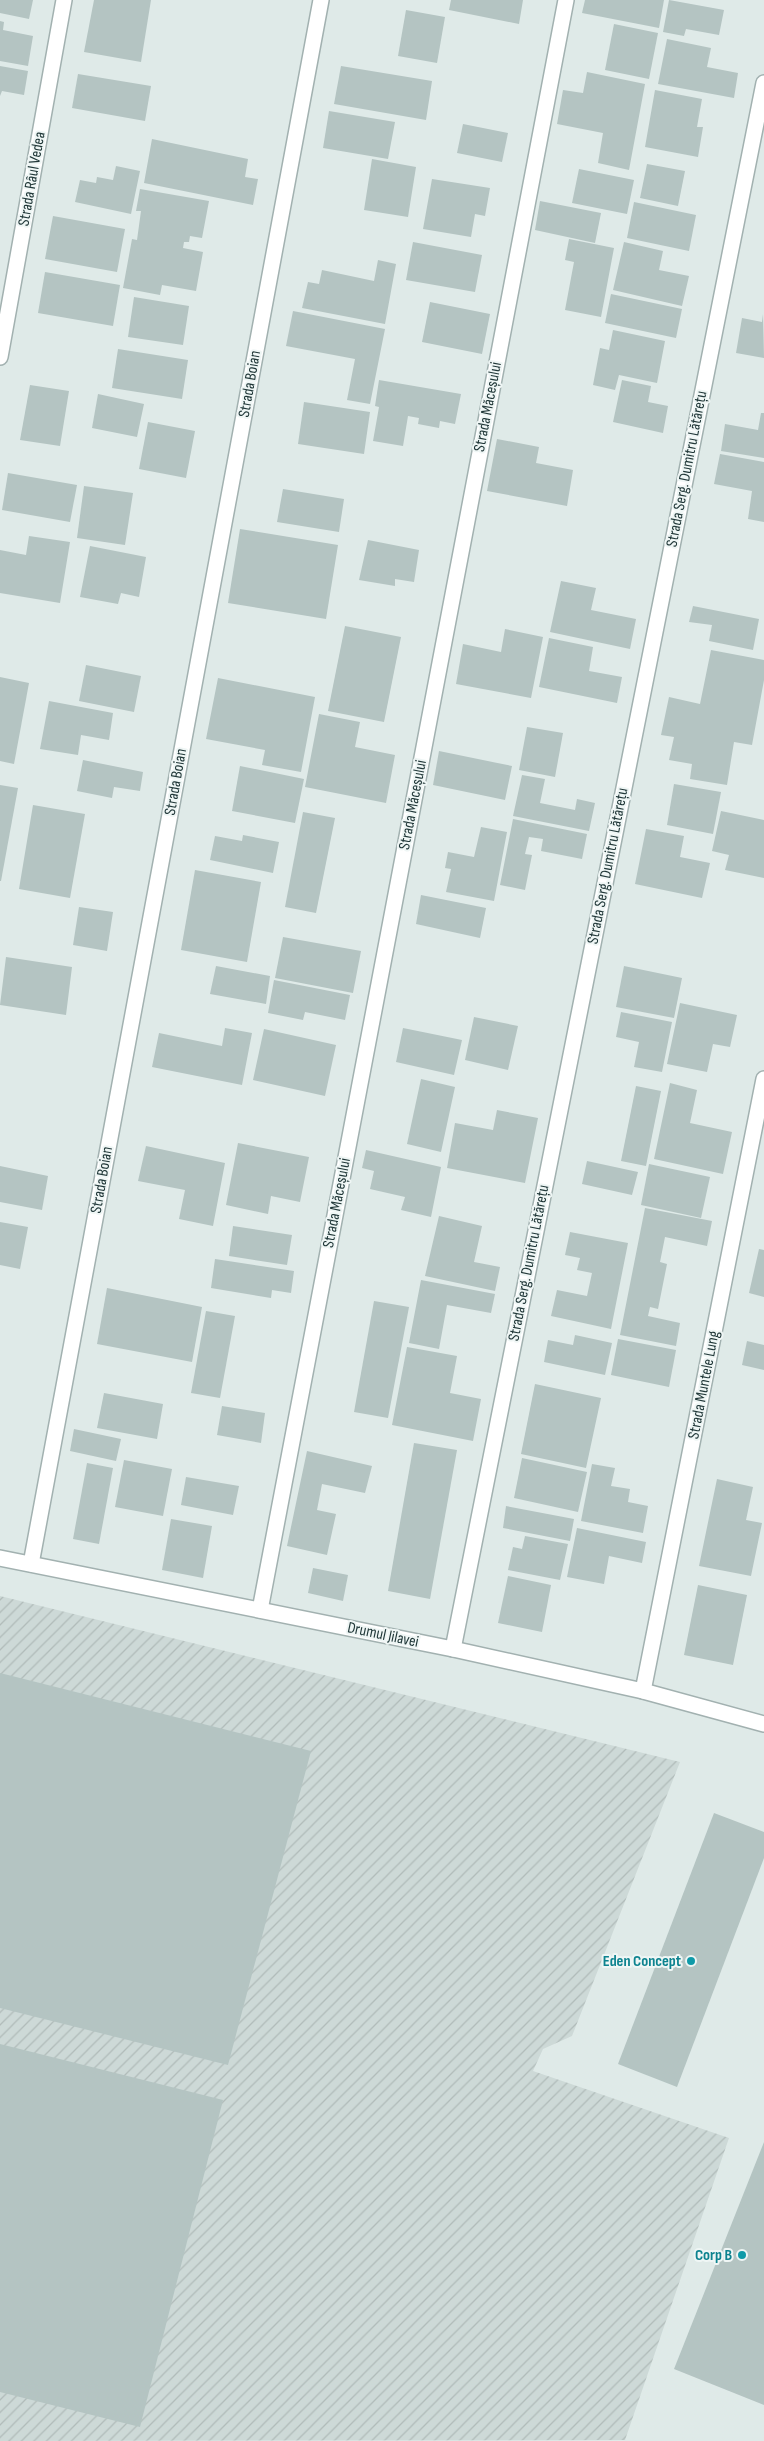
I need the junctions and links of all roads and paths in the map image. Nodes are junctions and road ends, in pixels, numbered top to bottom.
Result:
1 (64, 0) edge
2 (321, 0) edge
3 (566, 0) edge
4 (764, 83) edge
5 (0, 357) edge
6 (764, 1078) edge
7 (0, 1558) edge
8 (31, 1564) junction
9 (260, 1610) junction
10 (453, 1649) junction
11 (643, 1691) junction
12 (764, 1724) edge

1 - 5 street, Strada Râul Vedea
2 - 8 street, Strada Boian
3 - 9 street, Strada Măceșului
4 - 10 street, Strada Serg. Dumitru Lătărețu
6 - 11 street, Strada Muntele Lung
7 - 8 street, Drumul Jilavei
8 - 9 street, Drumul Jilavei
9 - 10 street, Drumul Jilavei
10 - 11 street, Drumul Jilavei
11 - 12 street, Drumul Jilavei

